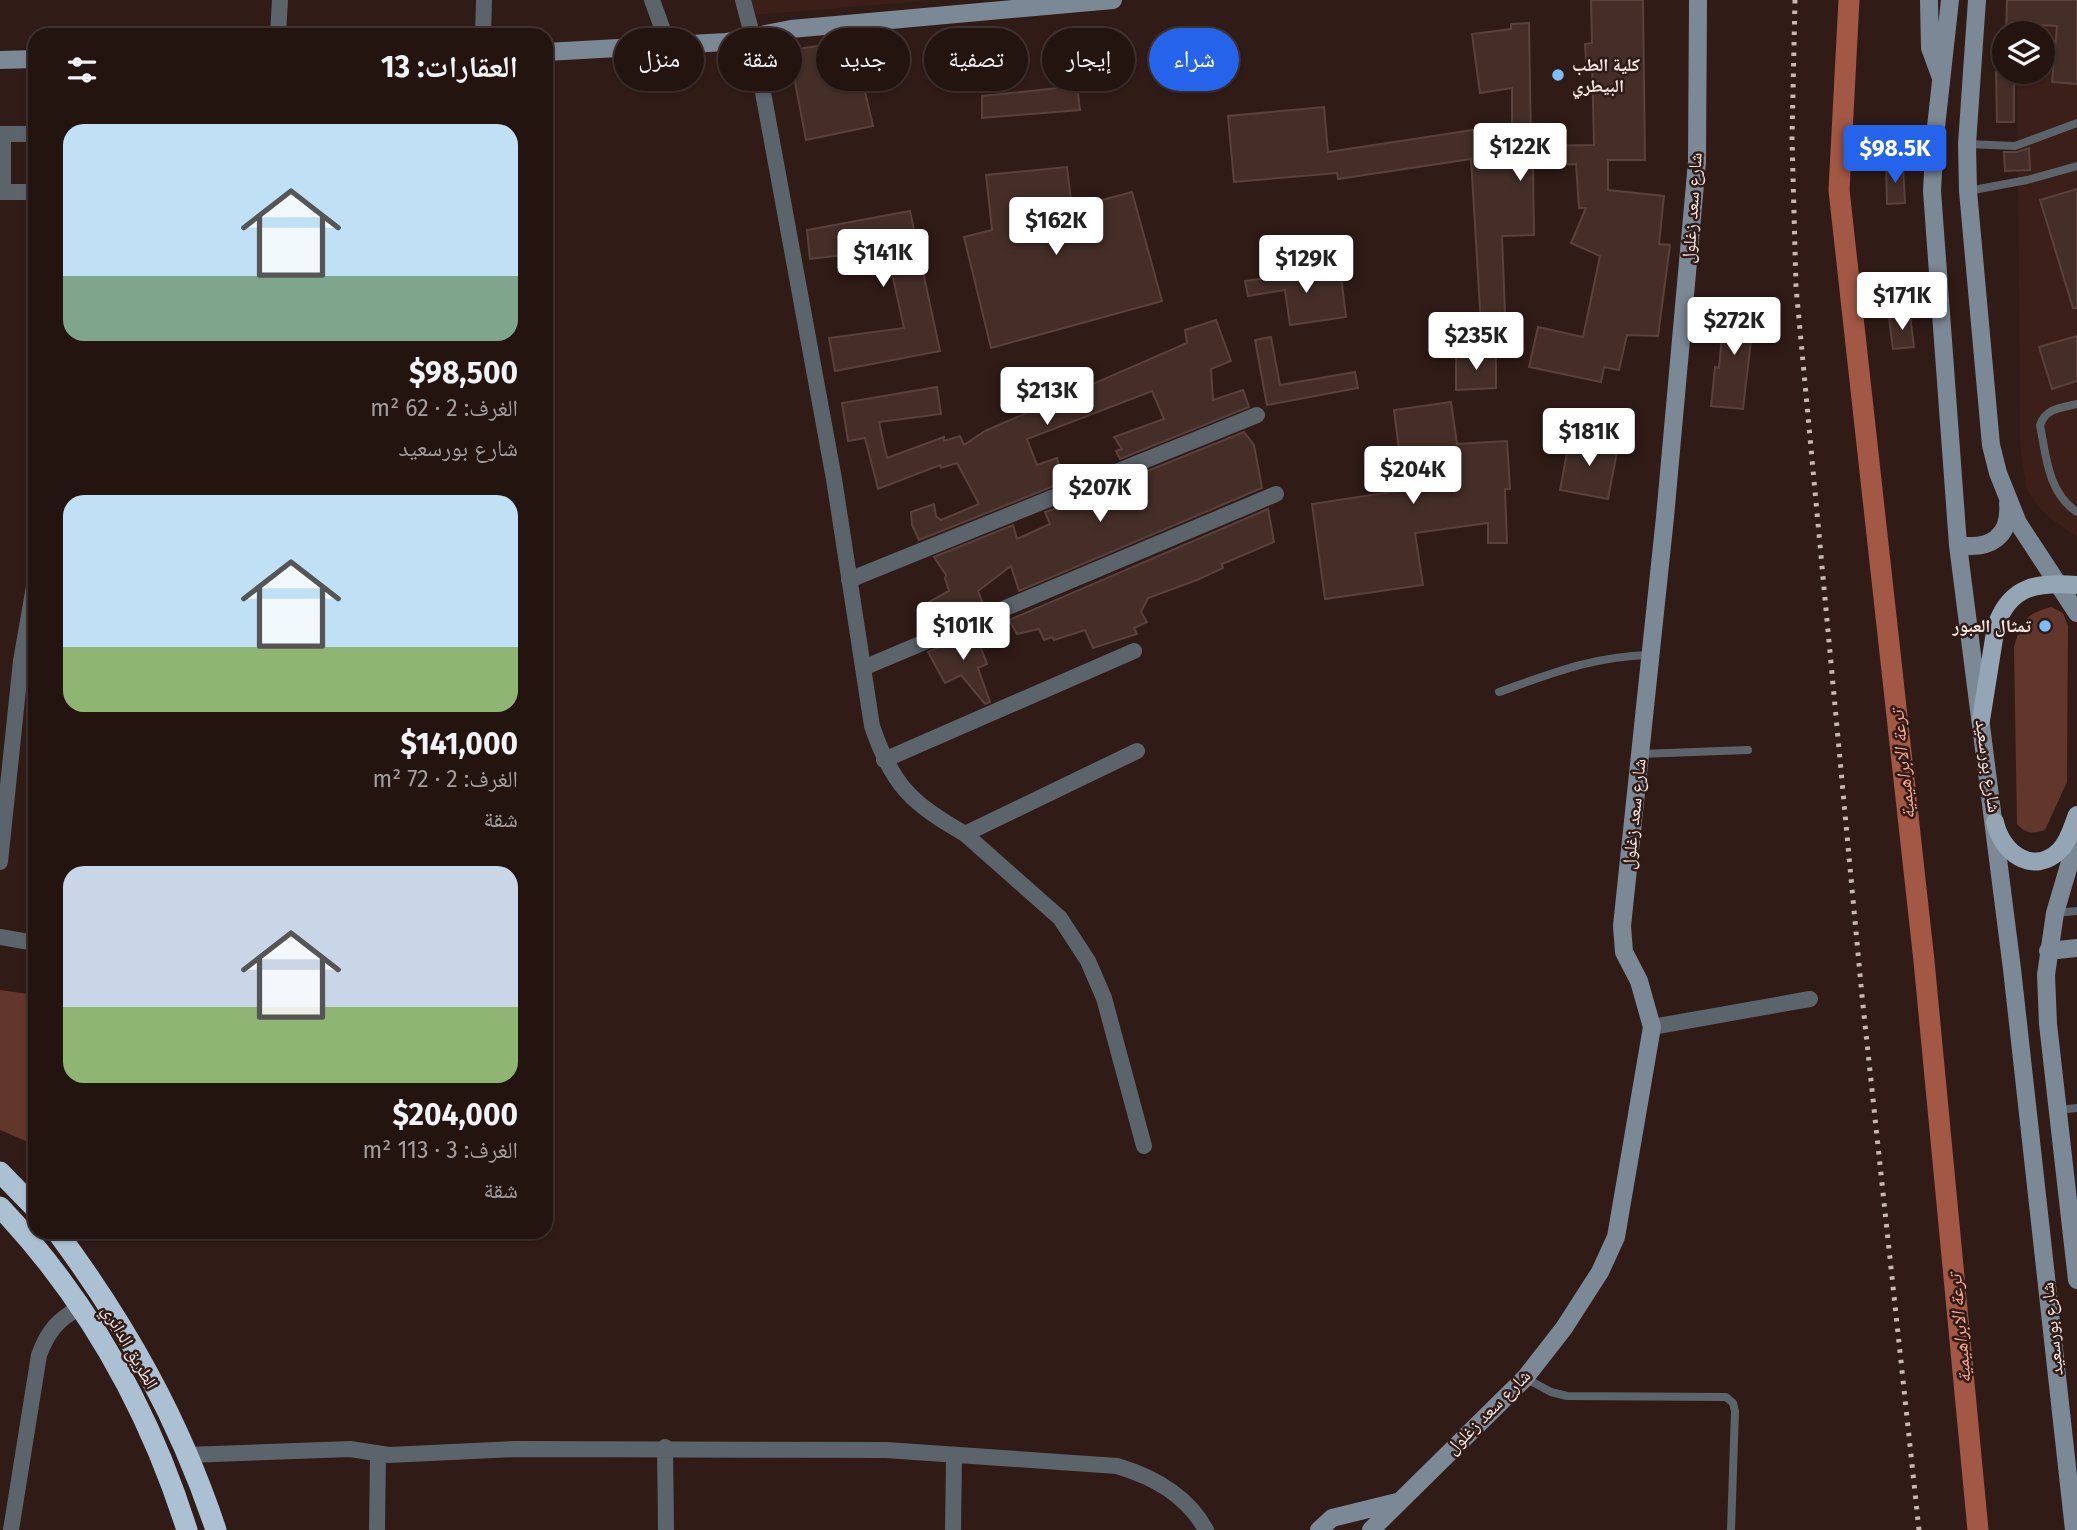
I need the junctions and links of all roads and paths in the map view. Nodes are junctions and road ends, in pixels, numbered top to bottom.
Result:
1 (280, 0) edge
2 (484, 0) edge
3 (652, 0) edge
4 (743, 0) edge
5 (1113, 0) edge
6 (1698, 0) edge
7 (1929, 0) edge
8 (1950, 0) edge
9 (1977, 0) edge
10 (278, 28) edge
11 (483, 28) edge
12 (662, 28) edge
13 (750, 28) edge
14 (799, 28) edge
15 (614, 48) edge
16 (553, 52) edge
17 (28, 59) edge
18 (0, 60) edge
19 (1942, 82) junction
20 (763, 91) edge
21 (2077, 123) edge
22 (28, 134) edge
23 (2, 135) edge
24 (1967, 144) junction
25 (2077, 166) edge
26 (1968, 191) junction
27 (2, 192) edge
28 (28, 192) edge
29 (2077, 404) edge
30 (1257, 415) dead end
31 (1276, 494) dead end
32 (2008, 500) junction
33 (2077, 512) edge
34 (1958, 545) junction
35 (849, 580) junction
36 (2068, 585) edge
37 (2077, 613) edge
38 (28, 620) edge
39 (1134, 651) dead end
40 (1649, 654) junction
41 (863, 668) junction
42 (1499, 692) dead end
43 (1981, 720) junction
44 (1748, 750) dead end
45 (1137, 751) dead end
46 (1640, 754) junction
47 (884, 760) junction
48 (2077, 815) edge
49 (1995, 822) junction
50 (965, 834) junction
51 (2077, 838) edge
52 (0, 862) edge
53 (2077, 911) edge
54 (2055, 913) junction
55 (0, 937) edge
56 (28, 942) edge
57 (2077, 948) edge
58 (2048, 951) junction
59 (1811, 999) dead end
60 (1652, 1027) junction
61 (2077, 1108) edge
62 (2058, 1110) junction
63 (1144, 1146) dead end
64 (0, 1172) edge
65 (28, 1199) edge
66 (0, 1207) edge
67 (28, 1237) edge
68 (44, 1239) edge
69 (62, 1239) edge
70 (32, 1241) joint
71 (80, 1263) junction
72 (60, 1279) junction
73 (2077, 1280) edge
74 (81, 1307) junction
75 (1525, 1378) junction
76 (666, 1447) junction
77 (378, 1453) junction
78 (186, 1455) junction
79 (954, 1456) junction
80 (1397, 1502) junction
81 (1325, 1524) edge
82 (11, 1530) edge
83 (187, 1530) edge
84 (216, 1530) edge
85 (377, 1530) edge
86 (666, 1530) edge
87 (953, 1530) edge
88 (1206, 1530) edge
89 (1371, 1530) edge
90 (1731, 1530) edge
91 (2074, 1530) edge

1 - 10 street
2 - 11 street
3 - 12 street
4 - 13 street
5 - 14 main road
6 - 40 main road, شارع سعد زغلول
7 - 19 main road
8 - 19 main road, شارع بورسعيد
9 - 24 main road
15 - 16 main road
17 - 18 main road
19 - 34 main road, شارع بورسعيد
20 - 35 street
21 - 24 lane
22 - 23 street
23 - 27 street
24 - 26 main road
25 - 26 lane
26 - 32 main road
27 - 28 street
29 - 33 lane
30 - 35 street
31 - 41 street
32 - 34 main road
32 - 36 main road
34 - 43 main road, شارع بورسعيد
35 - 41 street
36 - 37 main road
36 - 43 main road
38 - 52 street
39 - 47 street
40 - 42 lane
40 - 46 main road, شارع سعد زغلول
41 - 47 street
43 - 49 main road, شارع بورسعيد
44 - 46 lane
45 - 50 street
46 - 60 main road, شارع سعد زغلول
47 - 50 street
48 - 49 main road
49 - 91 main road, شارع بورسعيد
50 - 63 street
51 - 54 main road, شارع بورسعيد
53 - 54 lane
54 - 58 main road, شارع بورسعيد
55 - 56 street
57 - 58 main road
58 - 62 main road, شارع بورسعيد
59 - 60 street
60 - 75 main road, شارع سعد زغلول
61 - 62 lane
62 - 73 main road, شارع بورسعيد
64 - 65 highway
66 - 67 highway, الطريق الدائري
68 - 70 highway
69 - 71 highway, الطريق الدائري
70 - 72 highway, الطريق الدائري
71 - 72 highway
71 - 78 highway, الطريق الدائري
72 - 74 highway, الطريق الدائري
74 - 82 street
74 - 83 highway, الطريق الدائري
75 - 80 main road, شارع سعد زغلول
75 - 90 lane
76 - 77 street
76 - 79 street
76 - 86 street
77 - 78 street
77 - 85 street
78 - 84 highway, الطريق الدائري
79 - 87 street
79 - 88 street
80 - 81 main road
80 - 89 main road, شارع سعد زغلول

